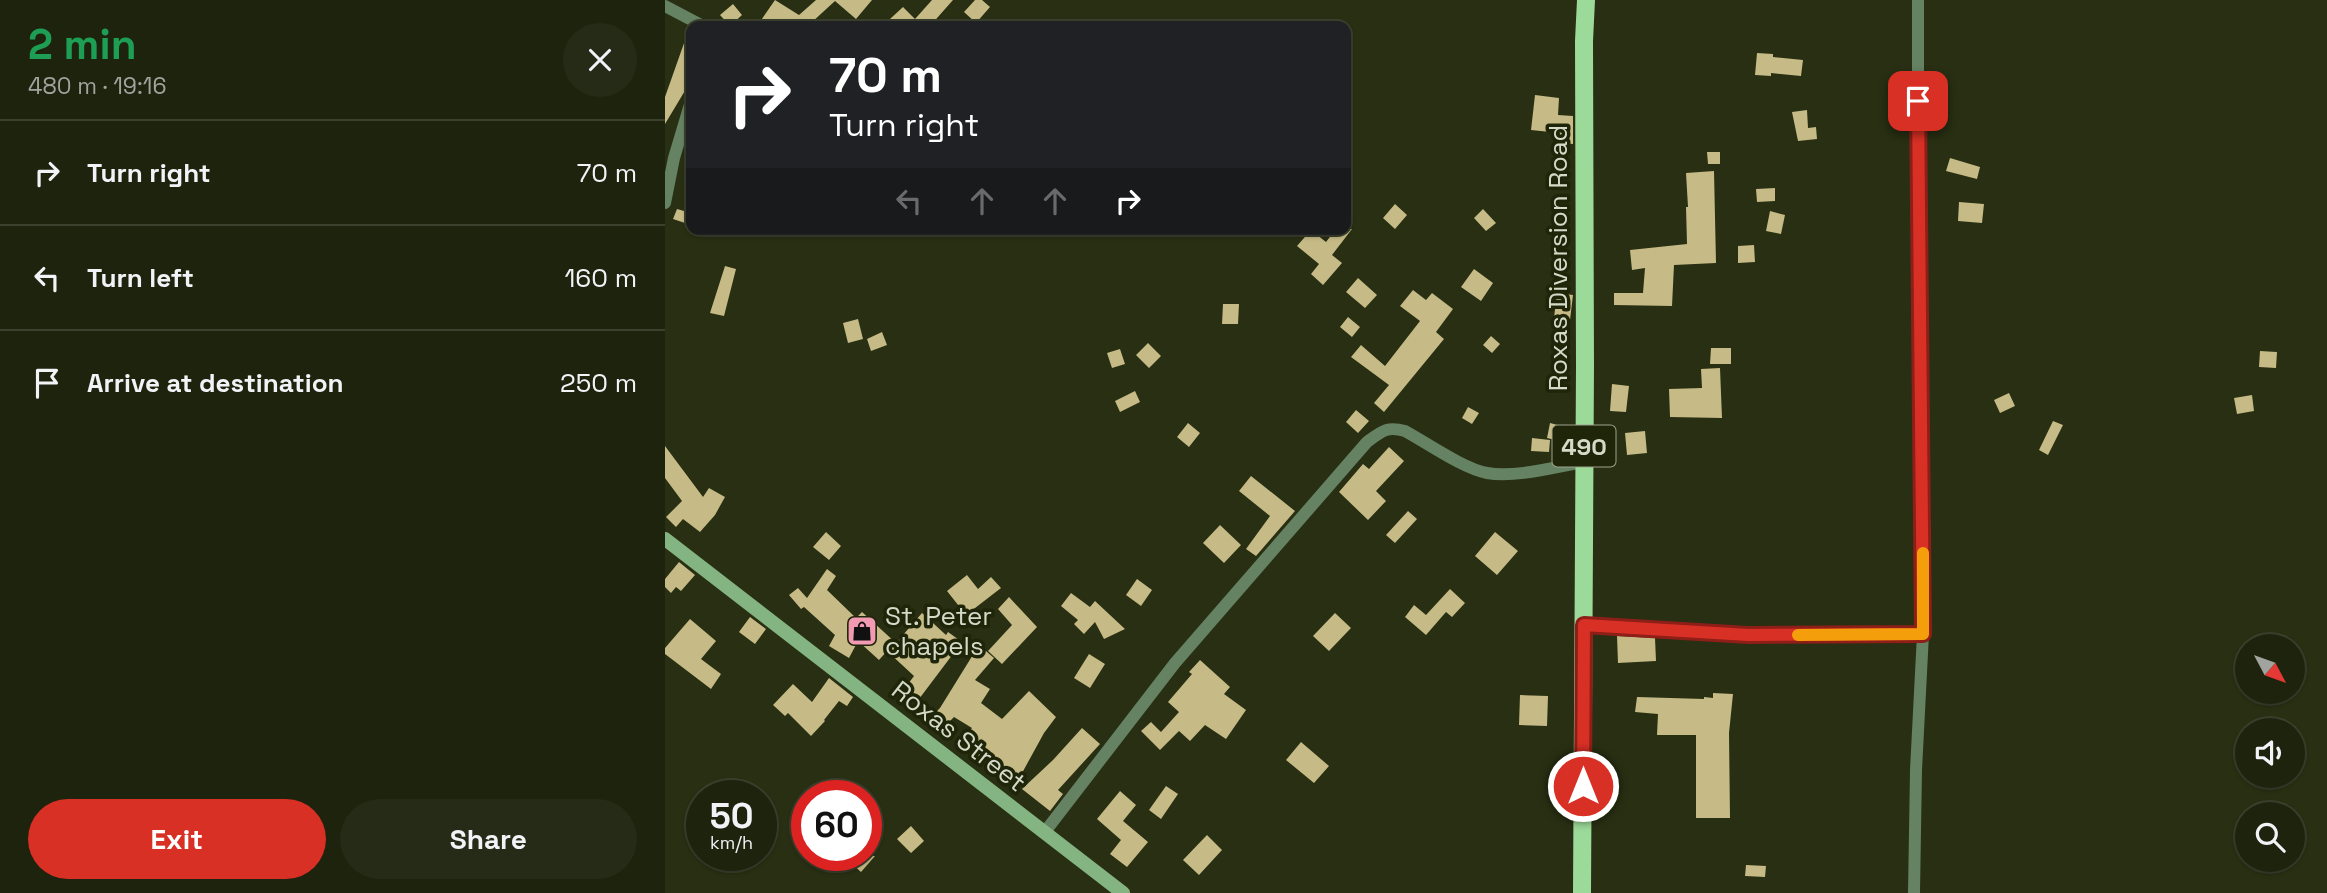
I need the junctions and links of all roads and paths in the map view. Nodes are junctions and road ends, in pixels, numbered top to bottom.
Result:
1 (1586, 0) edge
2 (1918, 0) edge
3 (665, 6) edge
4 (694, 21) edge
5 (686, 118) edge
6 (665, 203) edge
7 (1584, 462) junction
8 (665, 539) edge
9 (1584, 625) junction
10 (1923, 634) junction
11 (1044, 833) junction
12 (1123, 893) edge
13 (1582, 893) edge
14 (1914, 893) edge

1 - 7 main road, Roxas Diversion Road / 490
2 - 10 street
3 - 4 street
5 - 6 street
7 - 9 main road, Roxas Diversion Road / 490
7 - 11 street
8 - 11 main road, Roxas Street
9 - 10 street
9 - 13 main road, Roxas Diversion Road / 490
10 - 14 street
11 - 12 main road, Roxas Street

